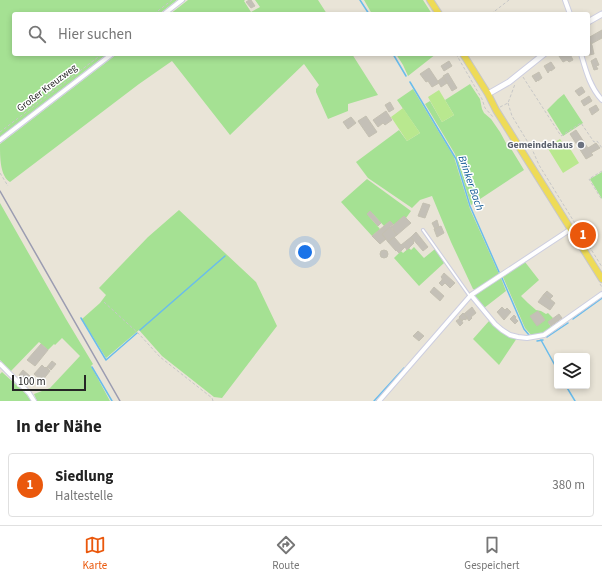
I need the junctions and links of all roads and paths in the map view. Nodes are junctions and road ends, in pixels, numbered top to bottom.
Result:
1 (172, 0) edge
2 (182, 0) edge
3 (430, 0) edge
4 (509, 0) edge
5 (565, 0) edge
6 (157, 12) edge
7 (167, 12) edge
8 (438, 12) edge
9 (494, 12) edge
10 (569, 12) edge
11 (602, 14) edge
12 (590, 21) edge
13 (99, 56) edge
14 (109, 56) edge
15 (457, 56) edge
16 (464, 56) edge
17 (542, 56) edge
18 (582, 56) edge
19 (519, 80) dead end
20 (516, 83) dead end
21 (488, 94) junction
22 (602, 100) edge
23 (508, 103) junction
24 (496, 110) junction
25 (489, 114) dead end
26 (0, 132) edge
27 (0, 140) edge
28 (602, 148) edge
29 (602, 171) edge
30 (0, 173) edge
31 (8, 186) dead end
32 (602, 200) edge
33 (571, 229) junction
34 (423, 230) dead end
35 (602, 267) edge
36 (602, 279) edge
37 (602, 294) edge
38 (470, 296) junction
39 (104, 302) dead end
40 (0, 364) edge
41 (34, 401) edge
42 (213, 401) edge
43 (379, 401) edge

1 - 6 path
2 - 7 street
3 - 8 main road
4 - 9 path
5 - 10 street
11 - 12 street
13 - 26 path, Großer Kreuzweg
14 - 27 street
15 - 25 path
16 - 21 main road
17 - 21 street
18 - 22 street
19 - 28 path
20 - 23 path
21 - 24 main road
23 - 24 path
23 - 35 path
24 - 33 main road
29 - 32 path
30 - 31 path
33 - 36 main road
33 - 38 street
34 - 38 lane
37 - 38 street
38 - 43 street
39 - 42 path
40 - 41 street

